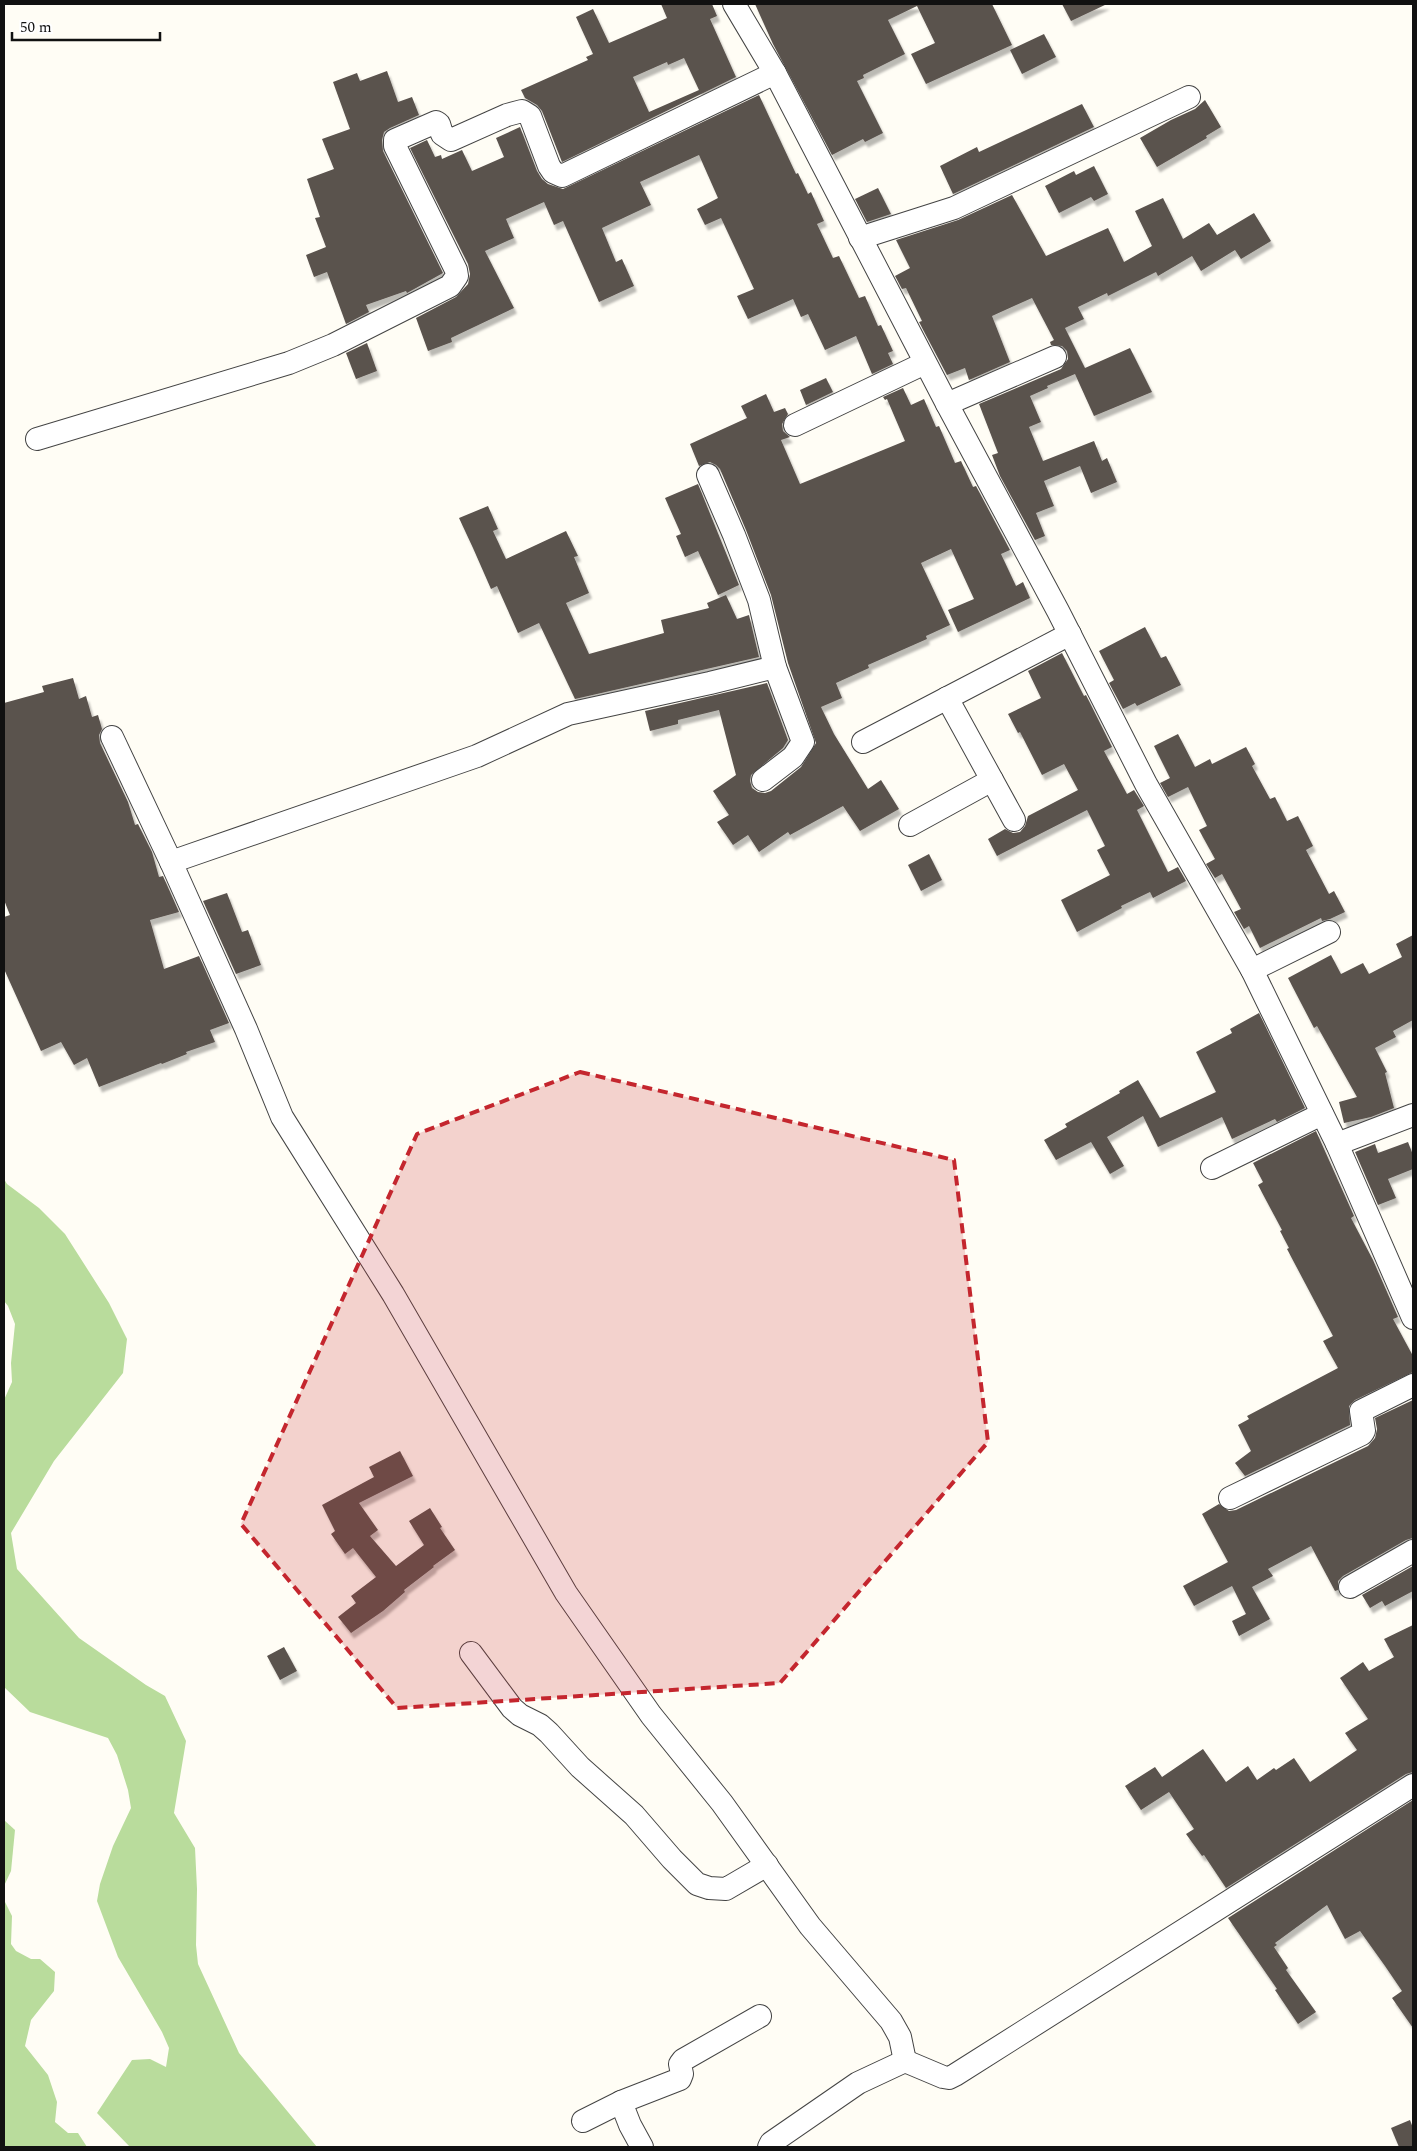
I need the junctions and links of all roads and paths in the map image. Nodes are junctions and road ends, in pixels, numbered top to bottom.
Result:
1 (734, 4) edge
2 (775, 73) junction
3 (1189, 97) dead end
4 (860, 238) junction
5 (1055, 357) dead end
6 (925, 363) junction
7 (947, 404) junction
8 (795, 425) dead end
9 (37, 439) dead end
10 (708, 476) dead end
11 (1070, 634) junction
12 (775, 666) junction
13 (946, 698) junction
14 (112, 738) dead end
15 (863, 742) dead end
16 (763, 780) dead end
17 (992, 780) junction
18 (1014, 820) dead end
19 (910, 825) dead end
20 (171, 862) junction
21 (1329, 932) dead end
22 (1252, 970) junction
23 (1322, 1114) junction
24 (1413, 1115) edge
25 (1337, 1144) junction
26 (1212, 1168) dead end
27 (1413, 1318) edge
28 (1413, 1385) edge
29 (1230, 1498) dead end
30 (1413, 1551) edge
31 (1350, 1587) dead end
32 (471, 1653) dead end
33 (1413, 1785) edge
34 (767, 1865) junction
35 (760, 2016) dead end
36 (905, 2061) junction
37 (621, 2102) junction
38 (583, 2121) dead end
39 (642, 2147) edge
40 (769, 2147) edge

1 - 2 street
2 - 4 street
2 - 9 street
3 - 4 street
4 - 6 street
5 - 7 street
6 - 7 street
6 - 8 street
7 - 11 street
10 - 12 street
11 - 13 street
11 - 22 street
12 - 16 street
12 - 20 street
13 - 15 street
13 - 17 street
14 - 20 street
17 - 18 street
17 - 19 street
20 - 34 street
21 - 22 street
22 - 23 street
23 - 25 street
23 - 26 street
24 - 25 street
25 - 27 street
28 - 29 street
30 - 31 street
32 - 34 street
33 - 36 street
34 - 36 street
35 - 37 street
36 - 40 street
37 - 38 street
37 - 39 street

